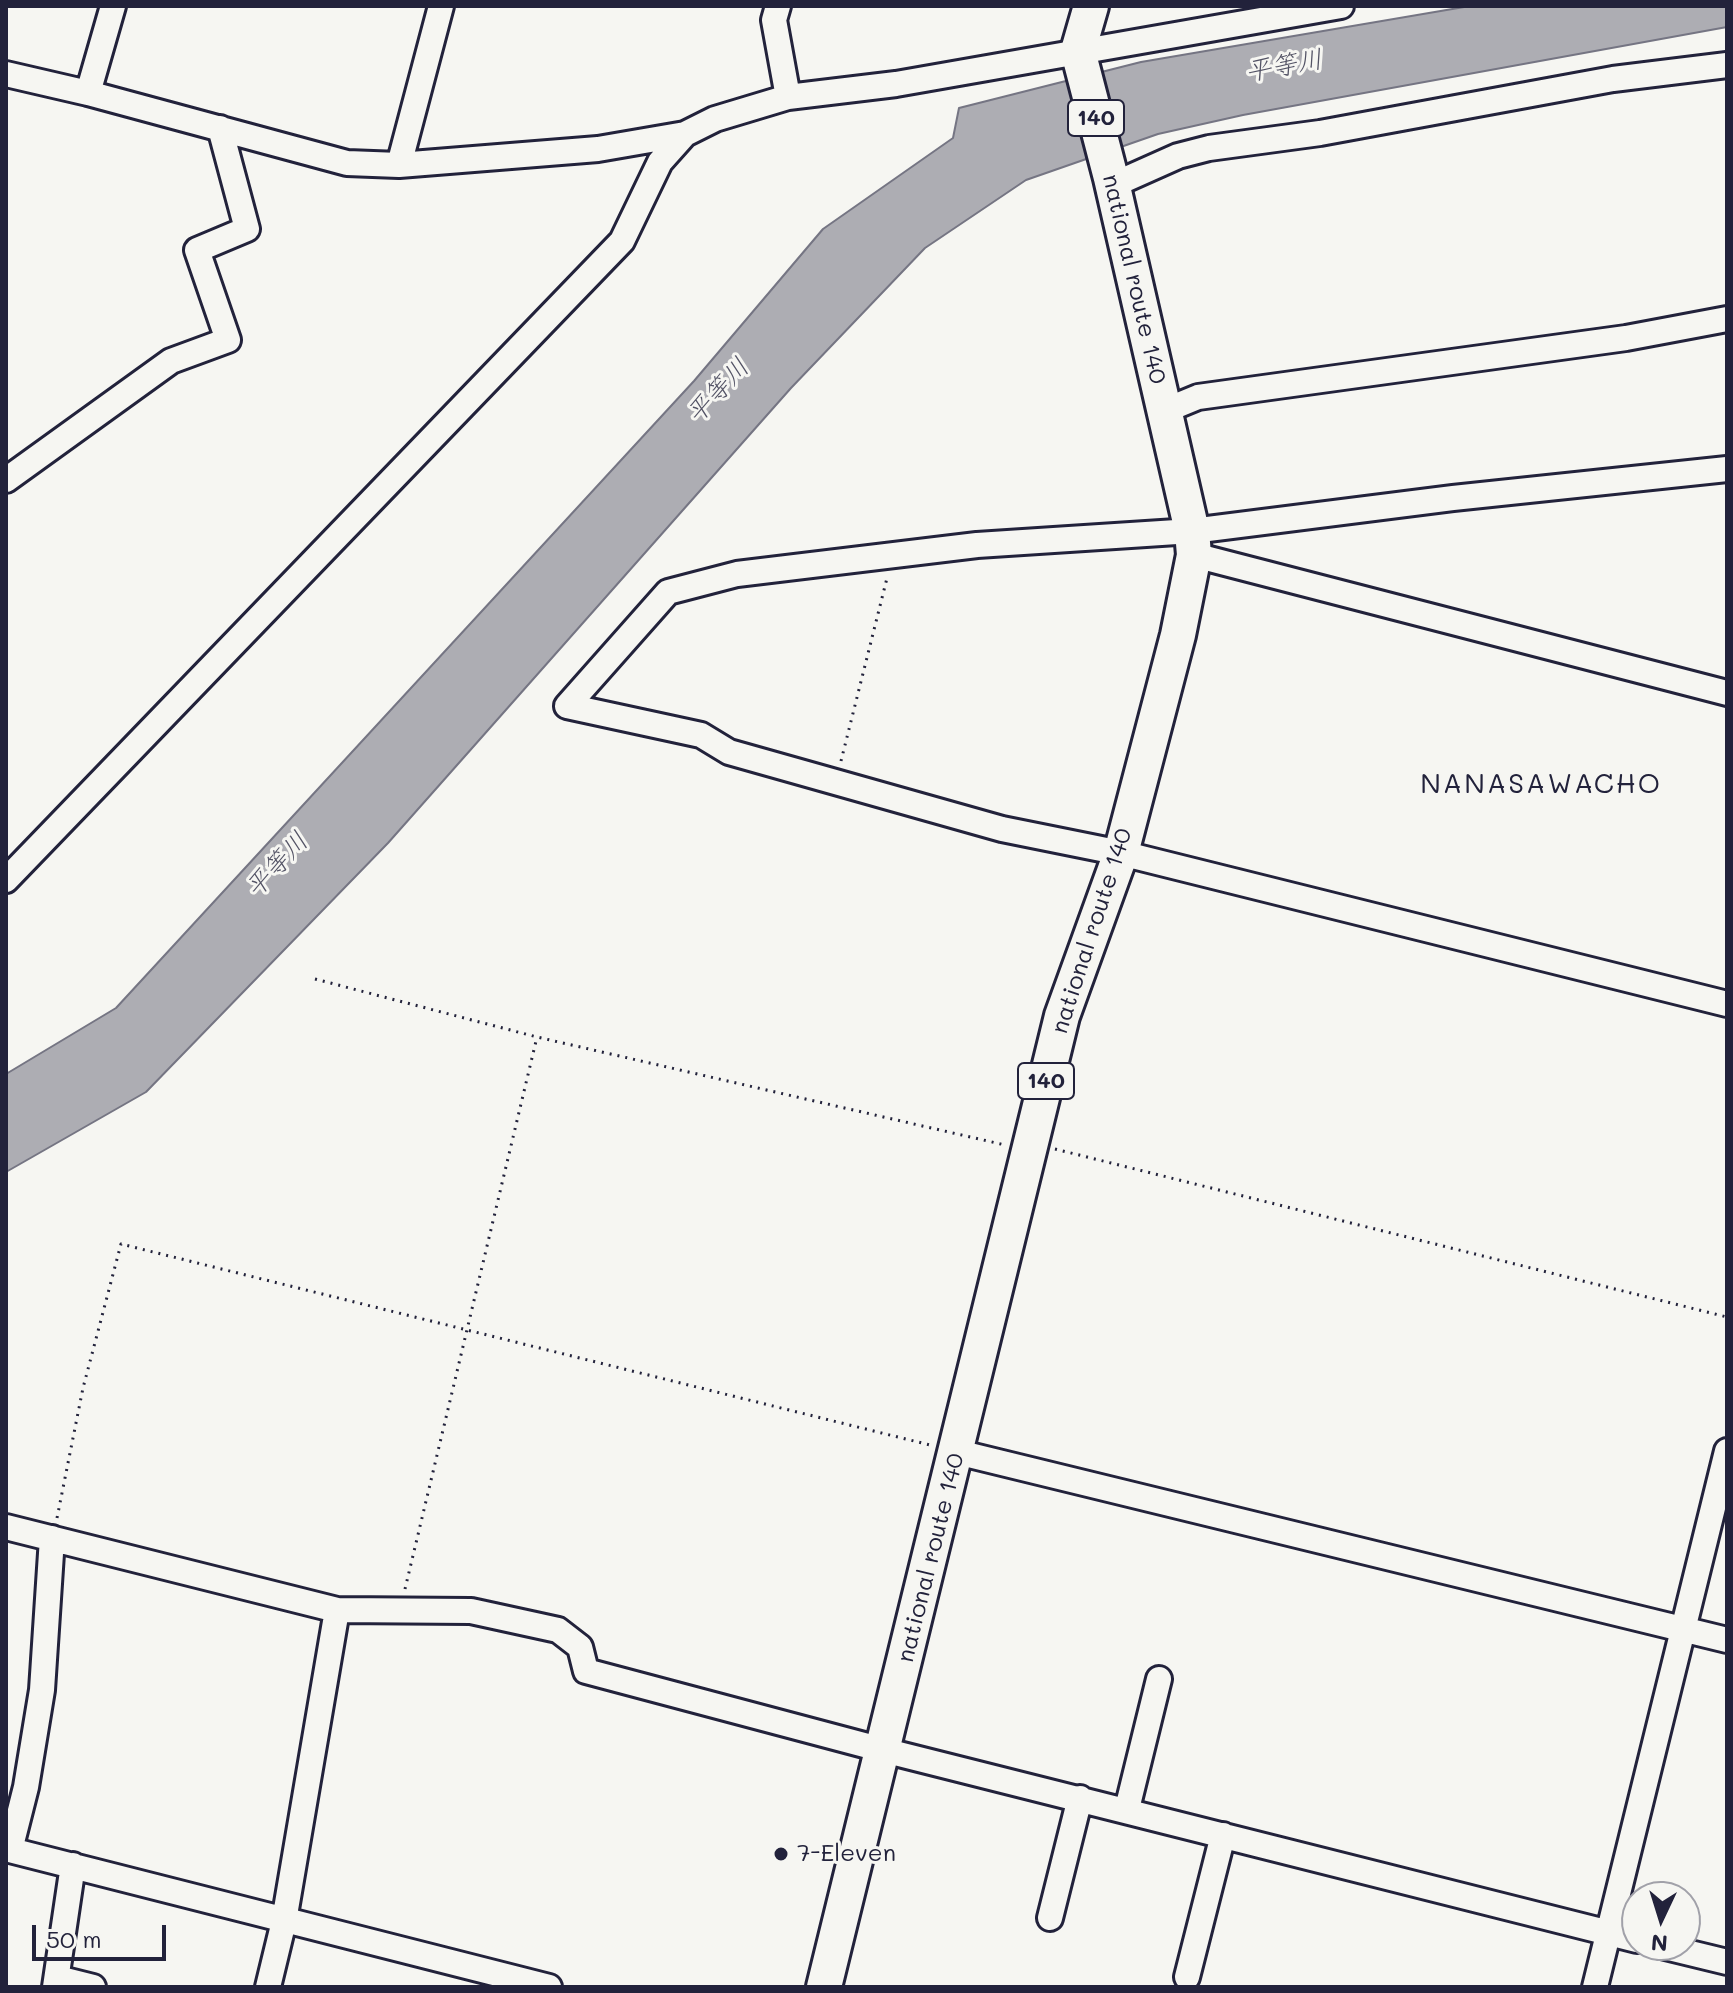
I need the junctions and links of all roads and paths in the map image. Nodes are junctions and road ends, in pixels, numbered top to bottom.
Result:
1 (113, 6) edge
2 (441, 6) edge
3 (778, 6) edge
4 (1091, 6) edge
5 (1341, 6) edge
6 (1080, 55) junction
7 (1727, 65) edge
8 (6, 74) edge
9 (88, 93) junction
10 (788, 97) junction
11 (220, 128) junction
12 (685, 134) junction
13 (399, 165) junction
14 (1112, 181) junction
15 (1727, 319) edge
16 (1164, 411) junction
17 (1727, 469) edge
18 (6, 480) edge
19 (1193, 543) junction
20 (892, 555) junction
21 (1727, 693) edge
22 (836, 780) junction
23 (1121, 853) junction
24 (6, 880) edge
25 (315, 979) dead end
26 (1727, 1004) edge
27 (537, 1037) junction
28 (1028, 1151) junction
29 (1727, 1317) edge
30 (468, 1329) junction
31 (1727, 1451) edge
32 (957, 1452) junction
33 (6, 1527) edge
34 (52, 1538) junction
35 (400, 1609) junction
36 (337, 1610) junction
37 (1682, 1628) junction
38 (1727, 1640) edge
39 (1159, 1679) dead end
40 (883, 1750) junction
41 (1080, 1798) junction
42 (1127, 1809) junction
43 (1223, 1835) junction
44 (8, 1850) edge
45 (73, 1865) junction
46 (1050, 1918) dead end
47 (284, 1921) junction
48 (1608, 1933) junction
49 (1621, 1936) edge
50 (1701, 1956) edge
51 (1727, 1962) edge
52 (1187, 1977) dead end
53 (56, 1982) edge
54 (93, 1987) edge
55 (268, 1987) edge
56 (549, 1987) edge
57 (824, 1987) edge
58 (1595, 1987) edge

1 - 9 street
2 - 13 street
3 - 10 street
4 - 6 highway
5 - 6 street
6 - 10 street
6 - 14 highway, national route 140 / 140
7 - 14 street
8 - 9 street
9 - 11 street
10 - 12 street
11 - 13 street
11 - 18 street
12 - 13 street
12 - 24 street
14 - 16 highway, national route 140 / 140
15 - 16 street
16 - 19 highway, national route 140 / 140
17 - 19 street
19 - 20 street
19 - 21 street
19 - 23 highway, national route 140 / 140
20 - 22 path
20 - 22 street
22 - 23 street
23 - 26 street
23 - 28 highway, national route 140 / 140
25 - 27 path
27 - 28 path
27 - 30 path
28 - 29 path
28 - 32 highway, national route 140 / 140
30 - 32 path
30 - 34 path
30 - 35 path
31 - 37 street
32 - 37 street
32 - 40 highway, national route 140 / 140
33 - 34 street
34 - 36 street
34 - 44 street
35 - 36 street
35 - 40 street
36 - 47 street
37 - 38 street
37 - 48 street
39 - 42 street
40 - 41 street
40 - 57 highway, national route 140 / 140
41 - 42 street
41 - 46 street
42 - 43 street
43 - 48 street
43 - 52 street
44 - 45 street
45 - 47 street
45 - 53 street
47 - 55 street
47 - 56 street
48 - 49 street
48 - 58 street
50 - 51 street
53 - 54 street

